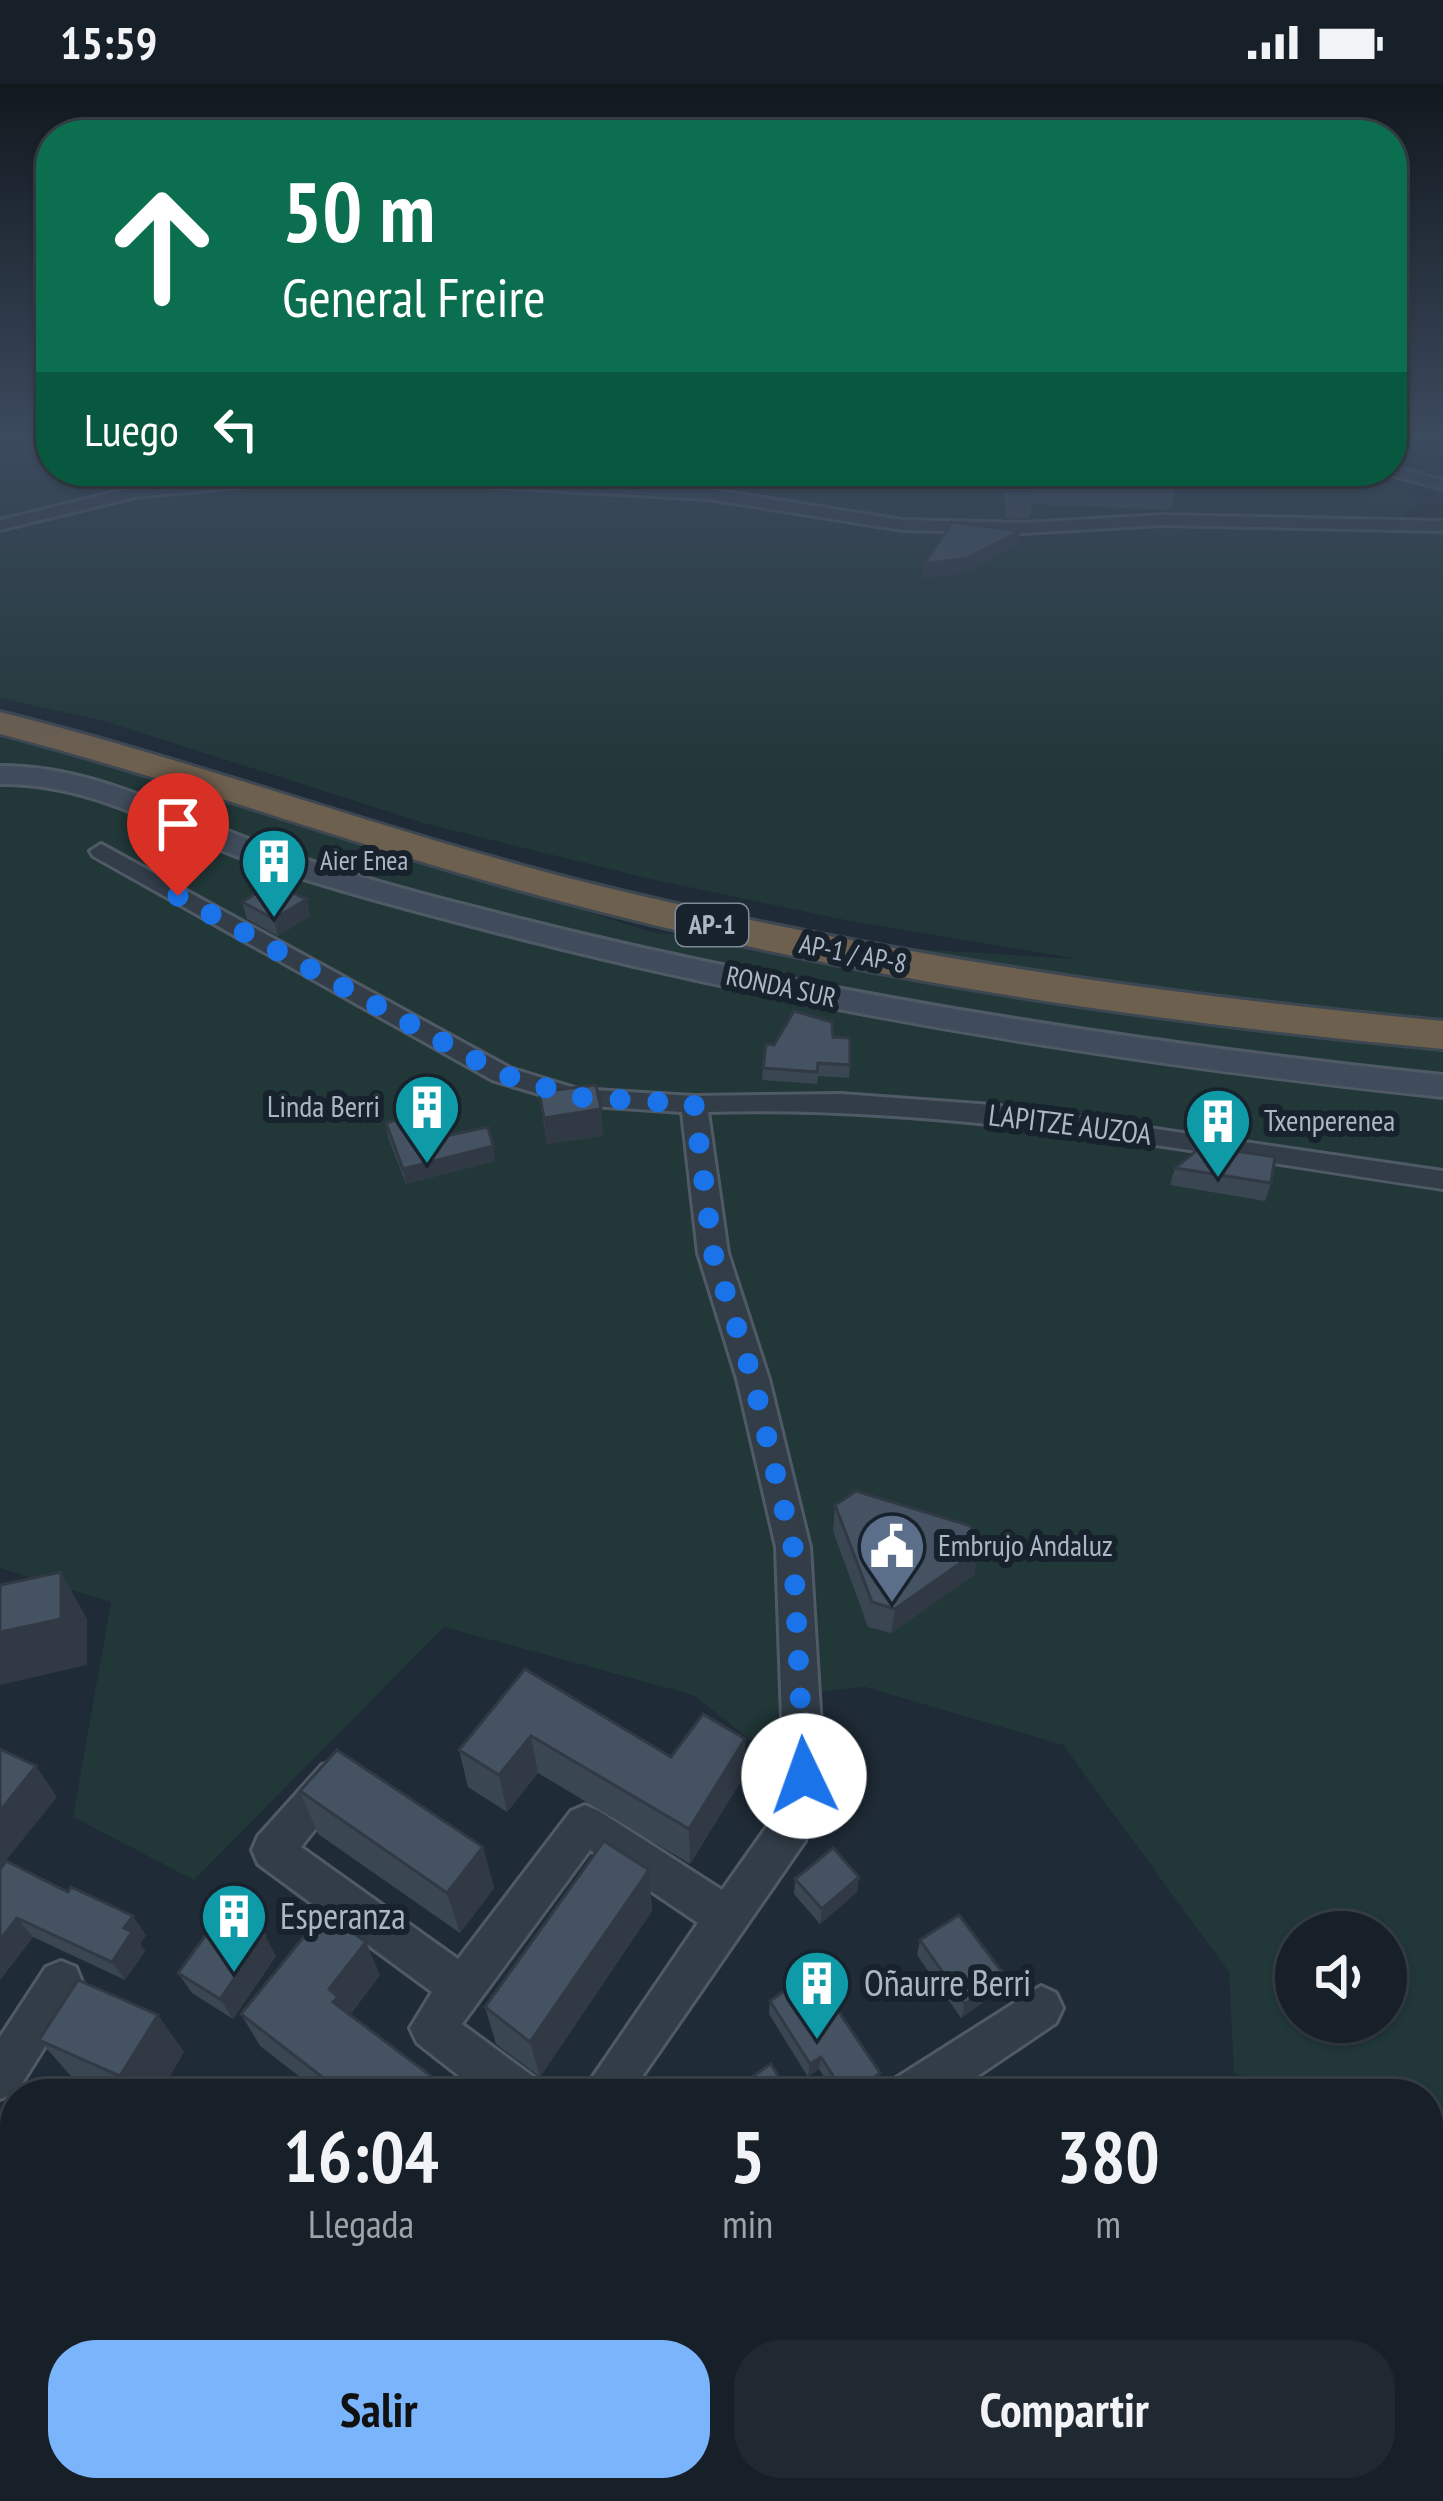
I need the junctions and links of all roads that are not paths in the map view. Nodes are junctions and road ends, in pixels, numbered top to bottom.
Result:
1 (0, 706) edge
2 (0, 723) edge
3 (0, 775) edge
4 (101, 851) dead end
5 (1443, 1013) edge
6 (1443, 1035) edge
7 (1443, 1086) edge
8 (694, 1104) junction
9 (1443, 1180) edge
10 (347, 1765) edge
11 (725, 1916) junction
12 (61, 1982) dead end
13 (462, 1988) junction
14 (1040, 2008) dead end
15 (0, 2077) edge
16 (499, 2079) edge
17 (613, 2079) edge
18 (934, 2079) edge

1 - 5 highway, AP-1 / AP-8 / AP-1
2 - 6 highway, AP-1 / AP-8 / AP-1
3 - 7 main road, RONDA SUR
4 - 8 street, LAPITZE AUZOA
8 - 9 street, LAPITZE AUZOA
8 - 11 street
10 - 13 street
11 - 13 street
11 - 17 street
12 - 15 street
13 - 16 street
14 - 18 street

